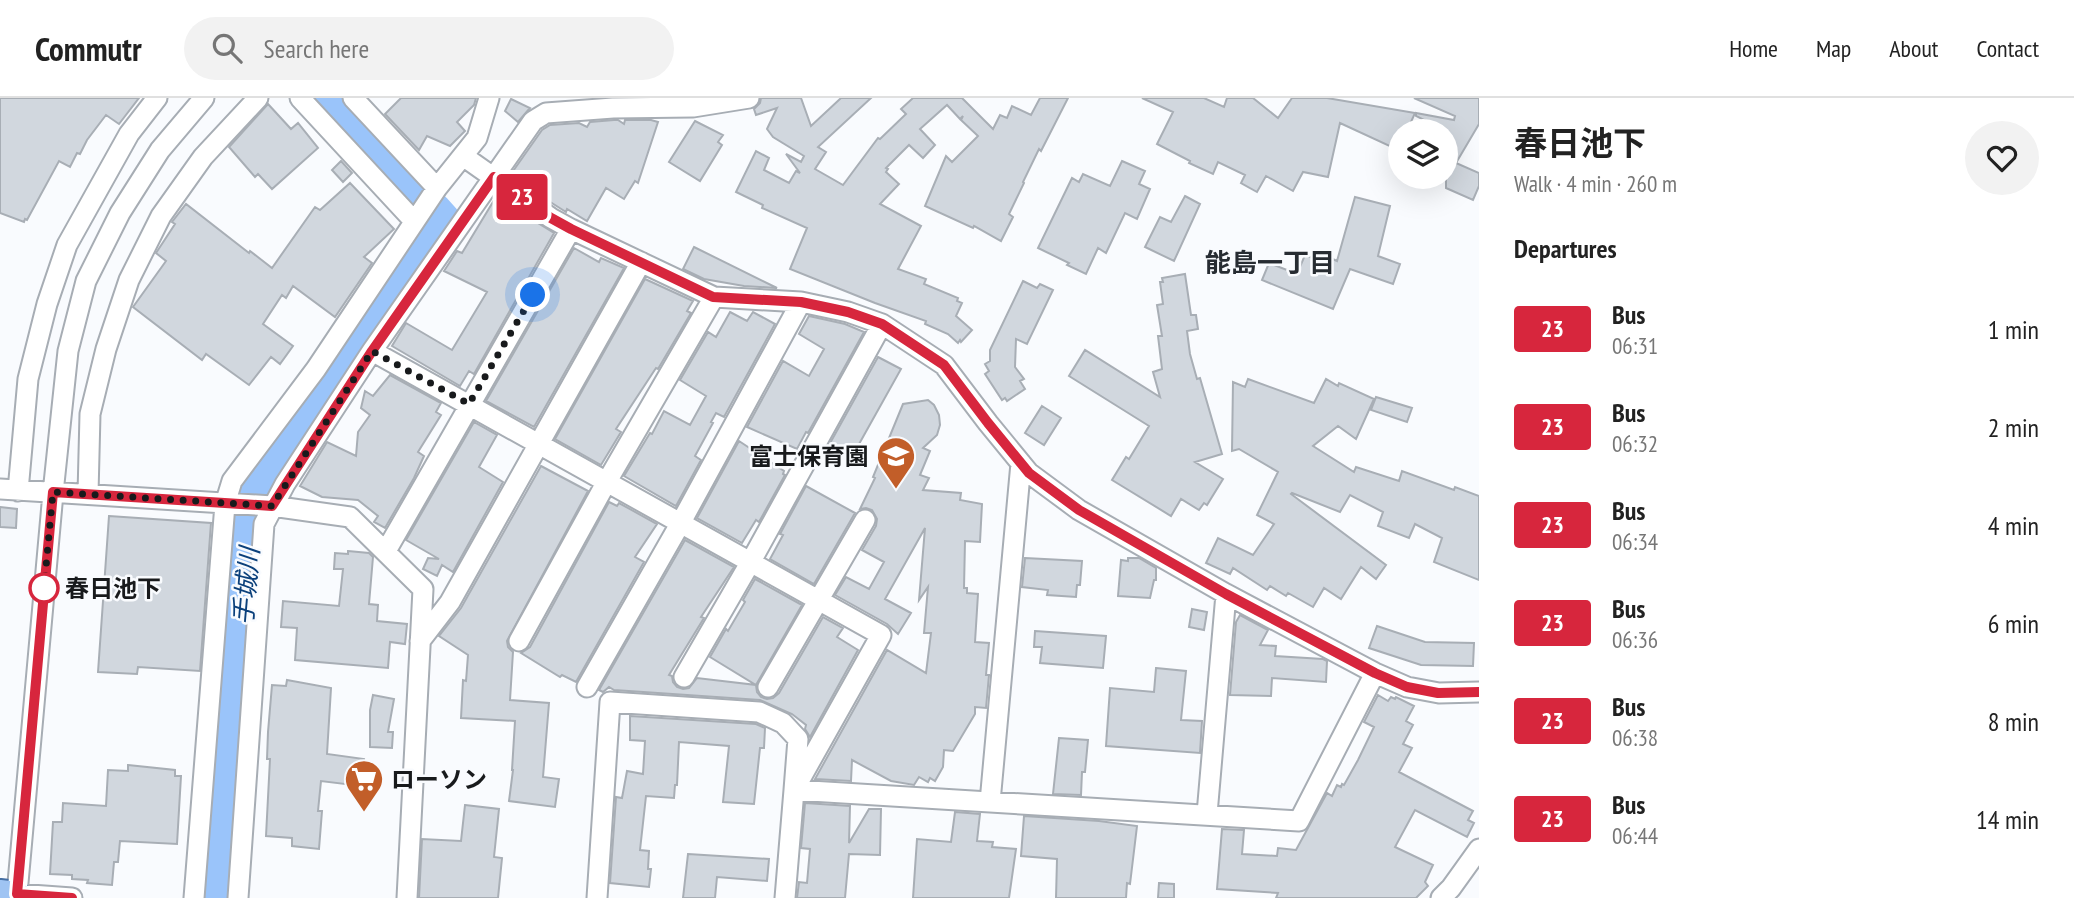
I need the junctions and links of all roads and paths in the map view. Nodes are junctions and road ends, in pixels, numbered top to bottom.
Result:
1 (157, 98) edge
2 (204, 98) edge
3 (258, 98) edge
4 (300, 98) edge
5 (353, 98) edge
6 (489, 98) edge
7 (749, 98) edge
8 (463, 156) junction
9 (494, 177) junction
10 (438, 188) junction
11 (414, 221) junction
12 (571, 229) junction
13 (641, 262) junction
14 (713, 297) junction
15 (801, 302) junction
16 (882, 324) junction
17 (372, 351) junction
18 (469, 404) junction
19 (539, 443) junction
20 (1021, 463) junction
21 (606, 483) junction
22 (9, 490) edge
23 (53, 492) junction
24 (88, 494) junction
25 (230, 504) junction
26 (267, 506) junction
27 (865, 520) dead end
28 (680, 524) junction
29 (386, 551) junction
30 (750, 563) junction
31 (1226, 594) junction
32 (818, 600) junction
33 (420, 641) junction
34 (519, 641) dead end
35 (1375, 673) junction
36 (684, 677) dead end
37 (587, 687) dead end
38 (768, 687) dead end
39 (1479, 692) edge
40 (794, 790) junction
41 (990, 802) junction
42 (1207, 814) junction
43 (1479, 849) edge
44 (11, 895) edge
45 (72, 898) edge
46 (194, 898) edge
47 (238, 898) edge
48 (407, 898) edge
49 (597, 898) edge
50 (785, 898) edge
51 (1441, 898) edge

1 - 22 street
2 - 23 street
3 - 24 street
4 - 11 street
5 - 10 street
6 - 8 street
7 - 9 street
8 - 9 street
8 - 10 street
9 - 12 street
9 - 17 street
10 - 11 street
11 - 25 street
12 - 13 street
12 - 18 street
13 - 14 street
13 - 19 street
14 - 15 street
14 - 21 street
15 - 16 street
15 - 28 street
16 - 20 street
16 - 30 street
17 - 18 street
17 - 26 street
18 - 19 street
18 - 29 street
19 - 21 street
19 - 33 street
20 - 31 street
20 - 41 street
21 - 28 street
21 - 34 street
22 - 23 street
23 - 24 street
23 - 44 street
24 - 25 street
25 - 26 street
25 - 46 street
26 - 29 street
26 - 47 street
27 - 32 street
28 - 30 street
28 - 37 street
29 - 33 street
30 - 32 street
30 - 36 street
31 - 35 street
31 - 42 street
32 - 38 street
32 - 40 street
33 - 48 street
35 - 39 street
35 - 42 street
40 - 41 street
40 - 49 street
40 - 50 street
41 - 42 street
43 - 51 street
44 - 45 street

